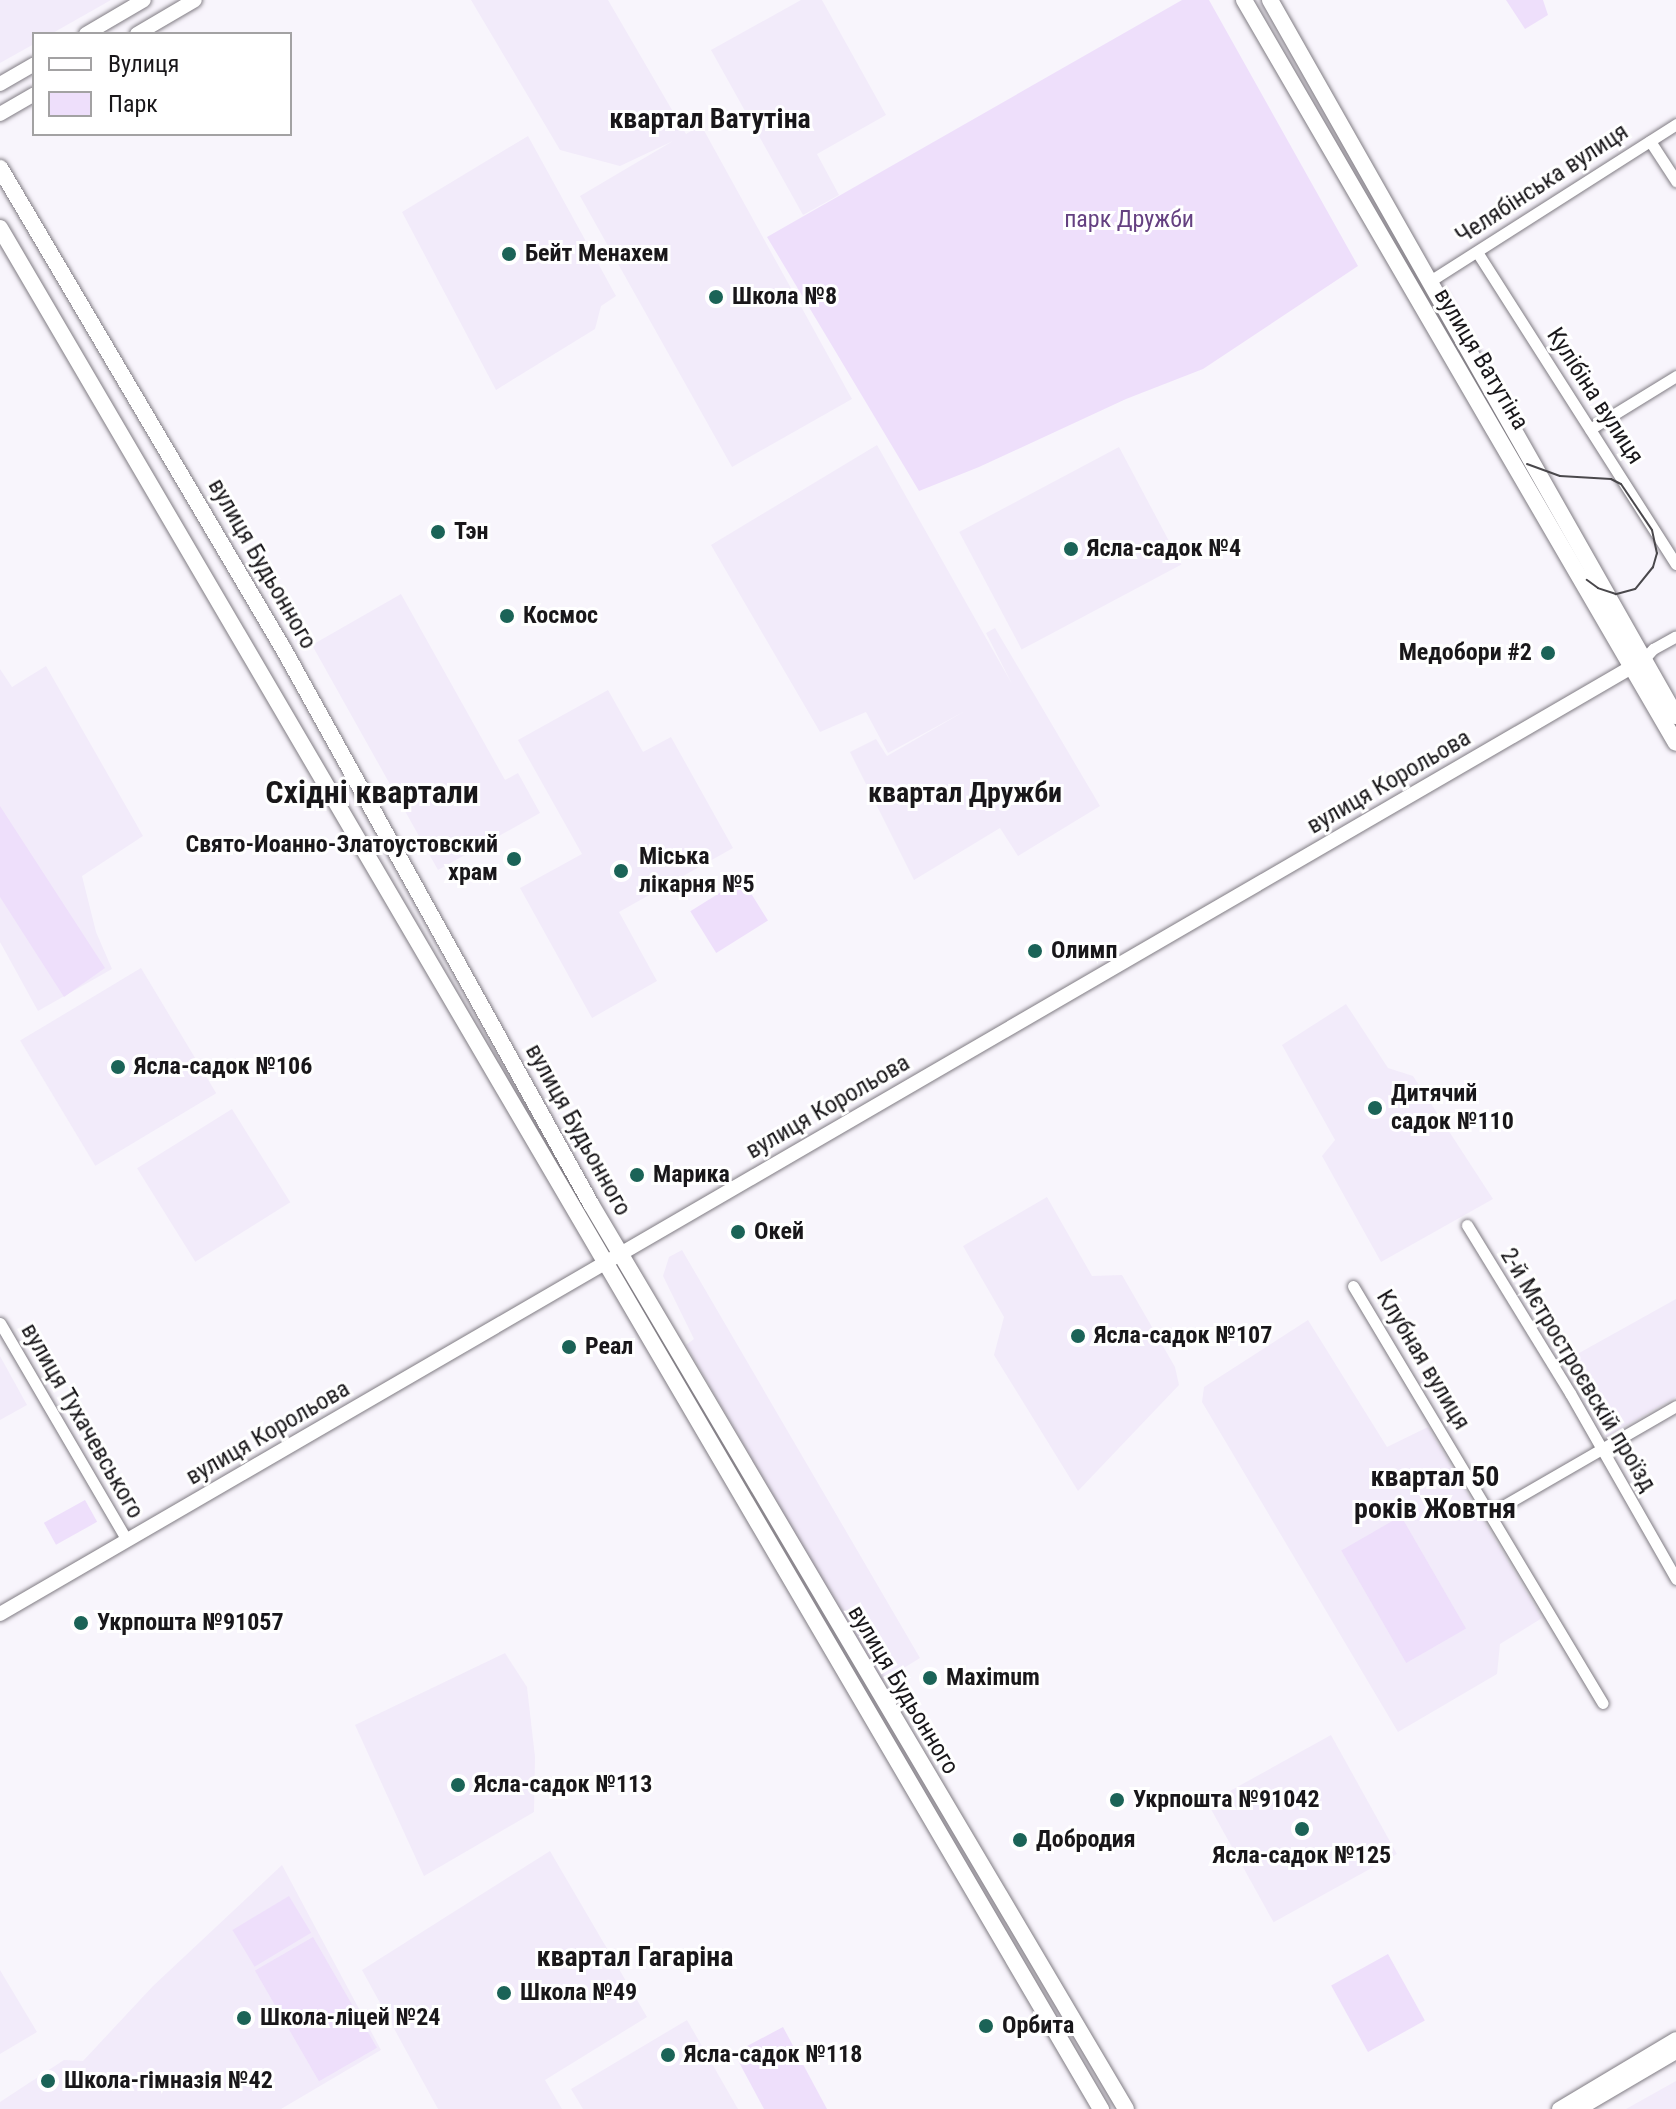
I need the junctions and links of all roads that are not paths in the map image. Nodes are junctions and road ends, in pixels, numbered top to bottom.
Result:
1 (144, 0) edge
2 (195, 0) edge
3 (1244, 0) edge
4 (1270, 0) edge
5 (89, 32) edge
6 (140, 32) edge
7 (32, 65) edge
8 (0, 84) edge
9 (32, 95) edge
10 (0, 114) edge
11 (1676, 124) edge
12 (1650, 141) junction
13 (0, 168) edge
14 (1676, 181) edge
15 (0, 228) edge
16 (1477, 252) junction
17 (1430, 281) junction
18 (1676, 376) edge
19 (1590, 429) junction
20 (1676, 564) edge
21 (1676, 636) edge
22 (1638, 663) junction
23 (1676, 716) edge
24 (1676, 743) edge
25 (1467, 1225) dead end
26 (621, 1253) junction
27 (603, 1263) junction
28 (1353, 1286) dead end
29 (0, 1323) edge
30 (1676, 1406) edge
31 (1600, 1449) junction
32 (1489, 1514) junction
33 (127, 1540) junction
34 (1671, 1558) edge
35 (1676, 1579) edge
36 (0, 1614) edge
37 (1603, 1703) dead end
38 (1676, 2039) edge
39 (1676, 2052) edge
40 (1101, 2109) edge
41 (1126, 2109) edge
42 (1559, 2109) edge
43 (1579, 2109) edge

1 - 5 street
2 - 6 street
3 - 22 main road, вулиця Ватутіна
4 - 17 main road, вулиця Ватутіна
7 - 8 street
9 - 10 street
11 - 12 street, Челябінська вулиця
12 - 14 street
12 - 16 street, Челябінська вулиця
13 - 26 main road, вулиця Будьонного
15 - 27 main road, вулиця Будьонного
16 - 17 street, Челябінська вулиця
16 - 19 street, Кулібіна вулиця
17 - 22 main road, вулиця Ватутіна
18 - 19 street
19 - 20 street, Кулібіна вулиця
21 - 22 street, вулиця Корольова
22 - 23 main road, вулиця Ватутіна
22 - 24 main road, вулиця Ватутіна
22 - 26 street, вулиця Корольова
25 - 31 street, 2-й Мєтростроєвскій проїзд
26 - 27 street, вулиця Корольова
26 - 41 main road, вулиця Будьонного
27 - 33 street, вулиця Корольова
27 - 40 main road, вулиця Будьонного
28 - 32 street, Клубная вулиця
29 - 33 street, вулиця Тухачевського
30 - 31 street
31 - 32 street
31 - 34 street, 2-й Мєтростроєвскій проїзд
32 - 37 street, Клубная вулиця
33 - 36 street, вулиця Корольова
34 - 35 street, 2-й Мєтростроєвскій проїзд
38 - 42 street
39 - 43 street

